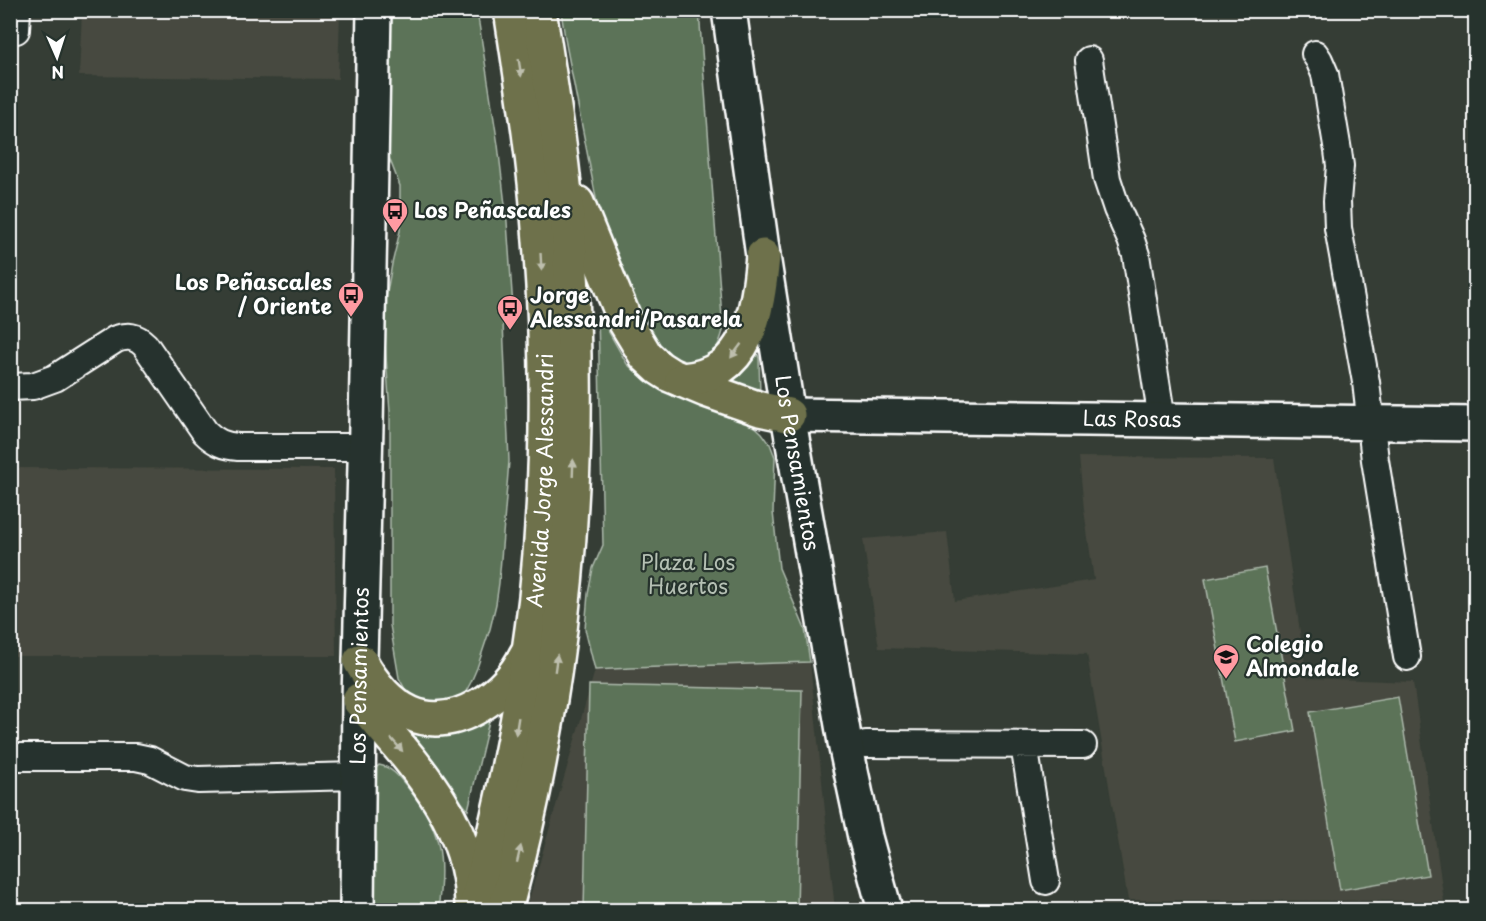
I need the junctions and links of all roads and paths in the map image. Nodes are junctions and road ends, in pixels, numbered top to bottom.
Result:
1 (374, 10) edge
2 (511, 10) edge
3 (539, 10) edge
4 (729, 10) edge
5 (745, 10) edge
6 (1315, 54) dead end
7 (1089, 60) dead end
8 (562, 165) junction
9 (763, 256) junction
10 (682, 380) junction
11 (10, 387) edge
12 (798, 415) junction
13 (1162, 420) junction
14 (1371, 422) junction
15 (1476, 424) edge
16 (366, 447) junction
17 (530, 648) junction
18 (1407, 657) dead end
19 (360, 661) junction
20 (359, 700) junction
21 (866, 744) junction
22 (1024, 745) junction
23 (1083, 745) dead end
24 (10, 757) edge
25 (358, 776) junction
26 (1046, 881) dead end
27 (357, 910) edge
28 (473, 910) edge
29 (505, 910) edge
30 (885, 910) edge
31 (891, 910) edge

1 - 16 main road, Los Pensamientos
2 -> 17 highway, Avenida Jorge Alessandri
3 - 8 highway, Avenida Jorge Alessandri
4 - 9 main road, Los Pensamientos
5 - 12 main road, Los Pensamientos
6 - 14 street
7 - 13 street
8 - 10 highway
29 -> 8 highway, Avenida Jorge Alessandri
9 -> 10 highway
9 - 12 main road, Los Pensamientos
10 - 12 highway
11 - 16 street
12 - 13 main road, Las Rosas
12 - 21 main road, Los Pensamientos
12 - 30 main road, Los Pensamientos
13 - 14 main road, Las Rosas
14 - 15 main road, Las Rosas
14 - 18 street
16 - 19 main road, Los Pensamientos
17 - 19 highway
17 -> 28 highway, Avenida Jorge Alessandri
19 - 20 main road, Los Pensamientos
20 - 25 main road, Los Pensamientos
20 -> 28 highway
21 - 22 street
21 - 31 main road, Los Pensamientos
22 - 23 street
22 - 26 street
24 - 25 street
25 - 27 main road, Los Pensamientos

